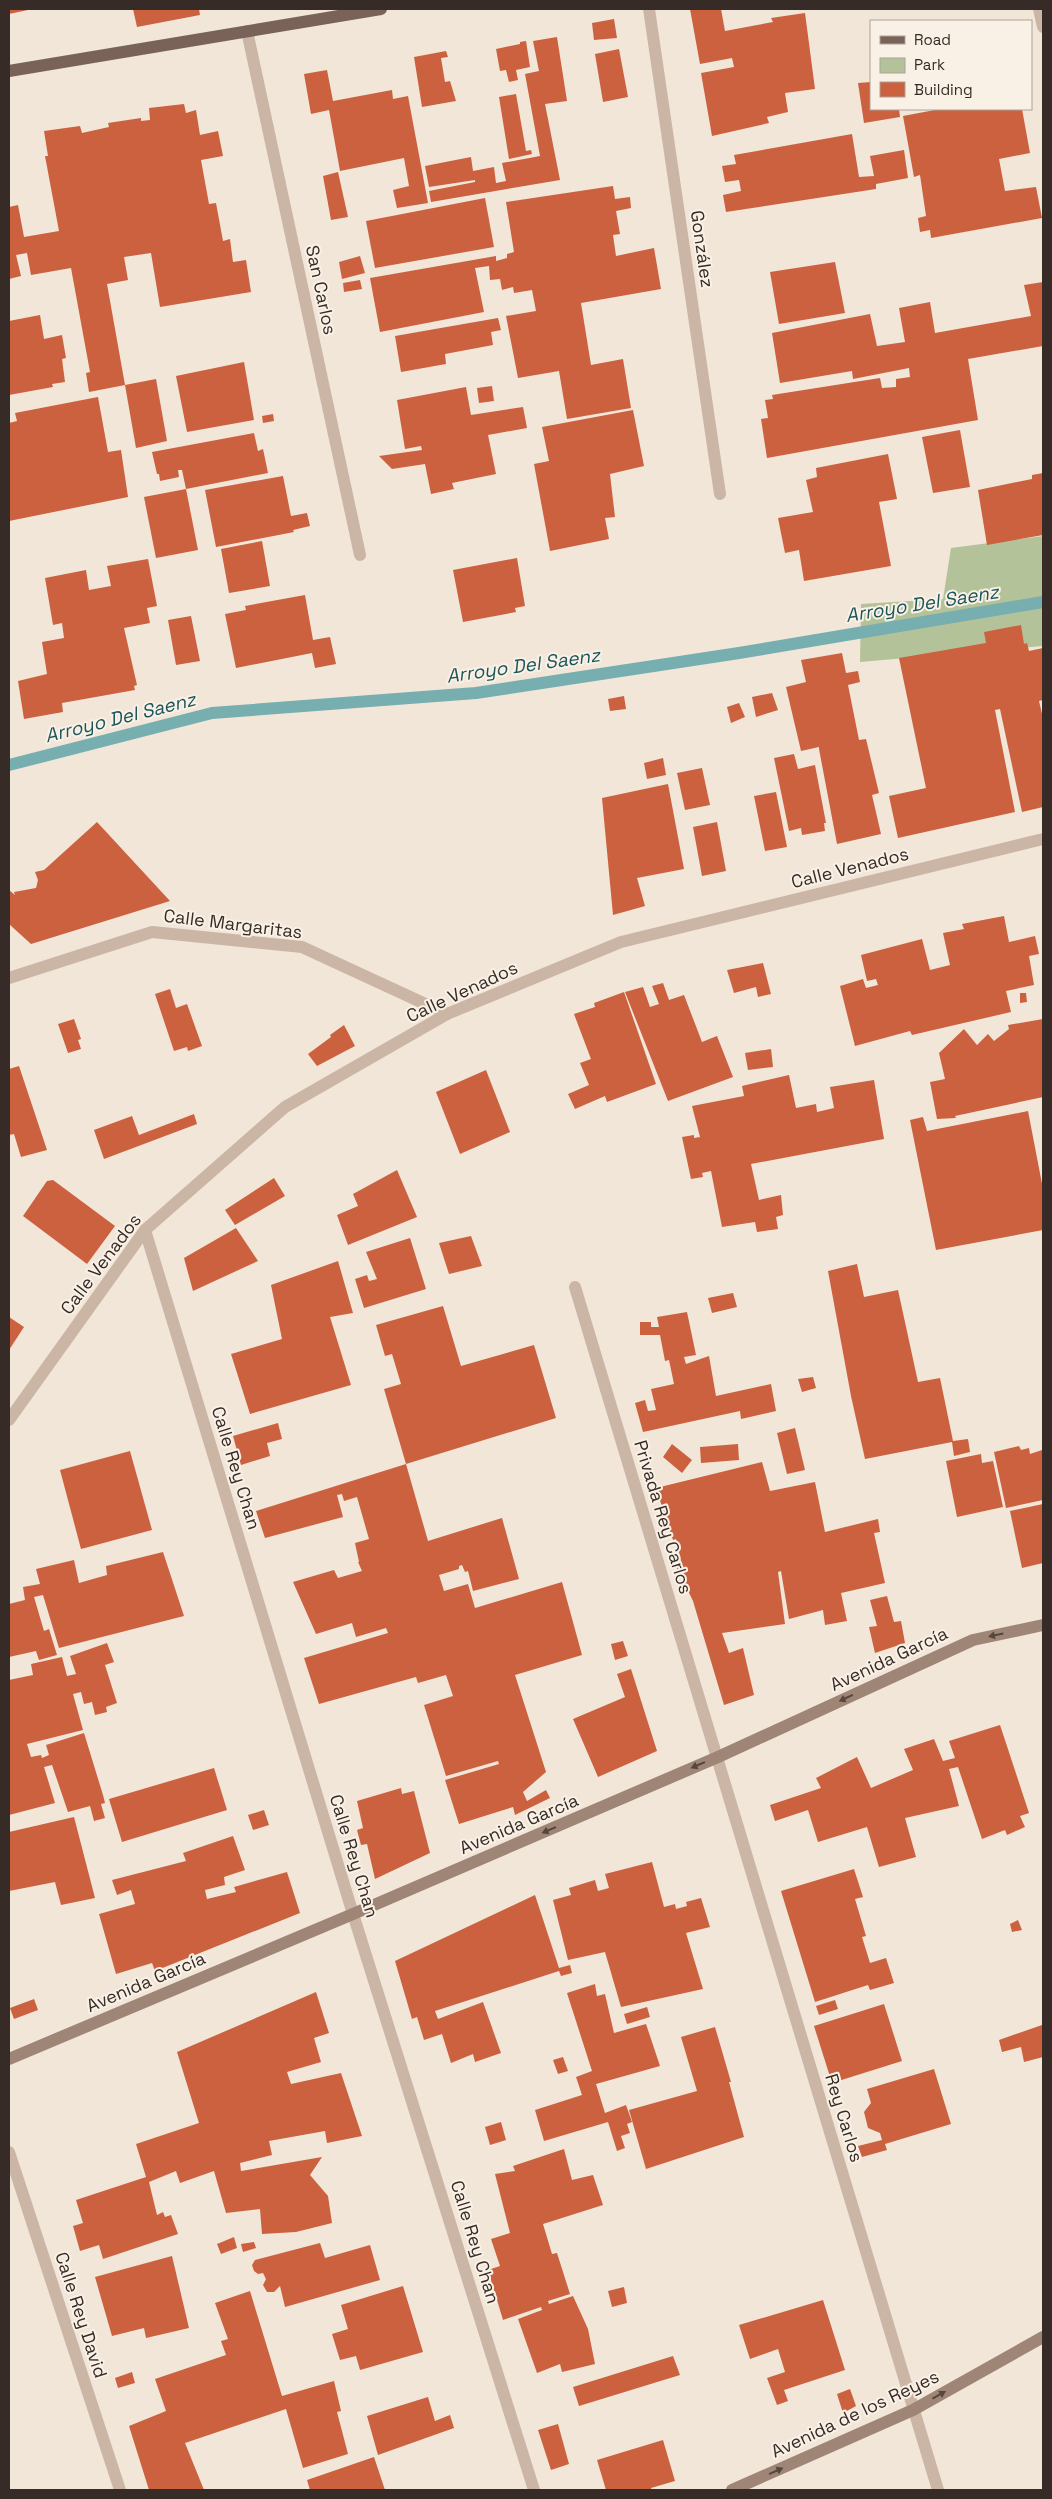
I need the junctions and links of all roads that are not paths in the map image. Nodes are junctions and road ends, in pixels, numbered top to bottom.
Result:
1 (382, 9) edge
2 (649, 9) edge
3 (1039, 9) edge
4 (1043, 27) edge
5 (247, 31) junction
6 (9, 71) edge
7 (720, 494) dead end
8 (360, 556) dead end
9 (1043, 839) edge
10 (9, 978) edge
11 (447, 1014) junction
12 (145, 1230) junction
13 (575, 1287) dead end
14 (9, 1420) edge
15 (1043, 1625) edge
16 (718, 1757) junction
17 (353, 1914) junction
18 (9, 2059) edge
19 (9, 2152) edge
20 (1043, 2337) edge
21 (913, 2410) junction
22 (120, 2490) edge
23 (534, 2490) edge
24 (732, 2490) edge
25 (938, 2490) edge

1 - 5 main road
2 - 7 street, González
3 - 4 street
5 - 6 main road
5 - 8 street, San Carlos
9 - 11 street, Calle Venados
10 - 11 street, Calle Margaritas
11 - 12 street, Calle Venados
12 - 14 street, Calle Venados
12 - 17 street, Calle Rey Chan
13 - 16 street, Privada Rey Carlos
15 -> 16 main road, Avenida García
16 -> 17 main road, Avenida García
16 - 21 street, Rey Carlos
17 - 18 main road, Avenida García
17 - 23 street, Calle Rey Chan
19 - 22 street, Calle Rey David
21 -> 20 main road, Avenida de los Reyes
24 -> 21 main road, Avenida de los Reyes
21 - 25 street, Rey Carlos

